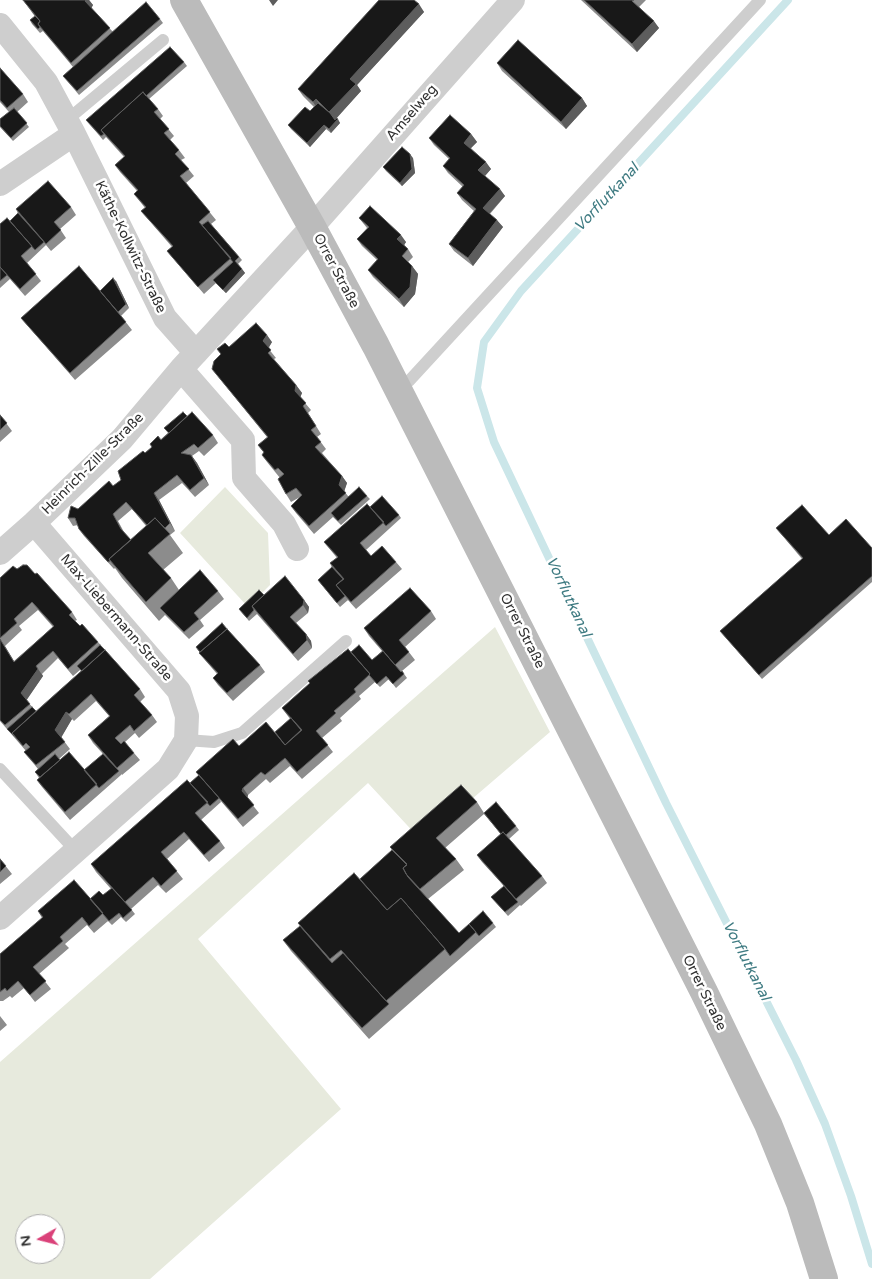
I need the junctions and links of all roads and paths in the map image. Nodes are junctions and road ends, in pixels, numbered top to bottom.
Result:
1 (184, 0) edge
2 (513, 0) edge
3 (760, 0) edge
4 (0, 24) edge
5 (162, 40) dead end
6 (70, 127) junction
7 (0, 184) edge
8 (312, 227) junction
9 (188, 361) junction
10 (410, 381) dead end
11 (34, 523) junction
12 (297, 549) dead end
13 (0, 552) edge
14 (346, 641) dead end
15 (186, 740) junction
16 (0, 769) edge
17 (75, 850) junction
18 (0, 918) edge
19 (824, 1279) edge

1 - 8 main road, Orrer Straße
2 - 8 street, Amselweg
3 - 10 lane
4 - 6 street, Käthe-Kollwitz-Straße
5 - 6 lane
6 - 7 street
6 - 9 street, Käthe-Kollwitz-Straße
8 - 9 street, Heinrich-Zille-Straße
8 - 19 main road, Orrer Straße
9 - 11 street, Heinrich-Zille-Straße
9 - 12 street
11 - 13 street, Heinrich-Zille-Straße
11 - 15 street, Max-Liebermann-Straße
14 - 15 lane
15 - 17 street
16 - 17 lane
17 - 18 street

